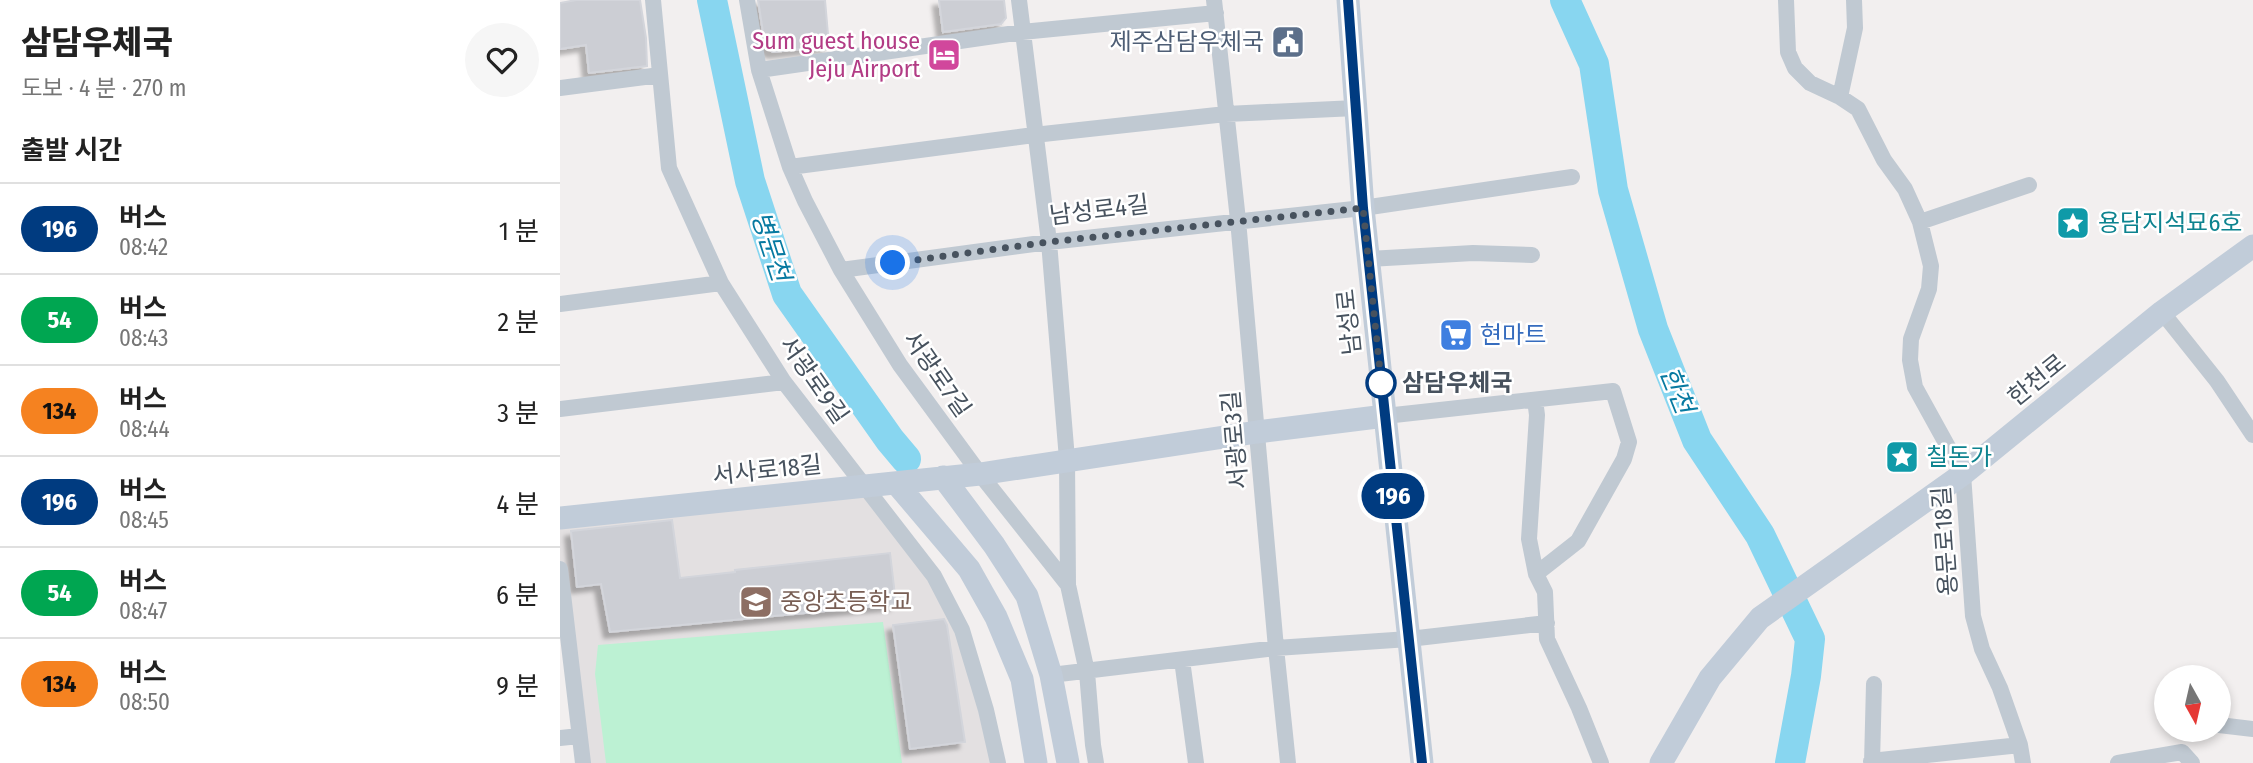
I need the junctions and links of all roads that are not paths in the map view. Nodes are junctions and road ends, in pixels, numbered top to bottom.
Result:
1 (653, 0) edge
2 (747, 0) edge
3 (1019, 0) edge
4 (1348, 0) edge
5 (1786, 0) edge
6 (1854, 0) edge
7 (1215, 6) edge
8 (1022, 32) junction
9 (759, 70) junction
10 (660, 75) junction
11 (560, 88) edge
12 (1840, 97) junction
13 (1356, 108) junction
14 (1226, 114) junction
15 (1034, 135) junction
16 (790, 167) junction
17 (1572, 177) dead end
18 (2029, 185) dead end
19 (1363, 208) junction
20 (1238, 220) junction
21 (1920, 222) junction
22 (1049, 242) junction
23 (2253, 246) edge
24 (1532, 255) dead end
25 (1368, 259) junction
26 (841, 270) junction
27 (721, 283) junction
28 (560, 304) edge
29 (2162, 312) junction
30 (784, 382) junction
31 (1535, 400) junction
32 (560, 409) edge
33 (1385, 416) junction
34 (1257, 432) junction
35 (2253, 435) edge
36 (1067, 459) junction
37 (980, 474) junction
38 (1964, 474) junction
39 (943, 477) junction
40 (896, 483) junction
41 (863, 486) junction
42 (560, 518) edge
43 (560, 569) edge
44 (1536, 574) junction
45 (1068, 585) junction
46 (1546, 623) junction
47 (563, 629) edge
48 (1409, 639) junction
49 (1276, 648) junction
50 (1182, 660) junction
51 (1087, 672) junction
52 (1051, 675) junction
53 (1874, 684) dead end
54 (2231, 726) edge
55 (2253, 729) edge
56 (579, 736) junction
57 (560, 738) edge
58 (2020, 745) junction
59 (1872, 762) edge
60 (583, 763) edge
61 (998, 763) edge
62 (1036, 763) edge
63 (1068, 763) edge
64 (1096, 763) edge
65 (1196, 763) edge
66 (1288, 763) edge
67 (1422, 763) edge
68 (1601, 763) edge
69 (1661, 763) edge
70 (2023, 763) edge
71 (2118, 763) edge
72 (2192, 763) edge

1 - 10 street, 서광로9길
2 - 9 street, 서광로7길
3 - 8 street
4 - 13 street, 남성로
5 - 12 street, 용문로18길
6 - 12 street
7 - 8 street
7 - 14 street, 서광로3길
8 - 9 street
8 - 15 street
9 - 16 street, 서광로7길
10 - 11 street
10 - 27 street, 서광로9길
12 - 21 street, 용문로18길
13 - 14 street
13 - 19 street, 남성로
14 - 15 street
14 - 20 street, 서광로3길
15 - 16 street
15 - 22 street
16 - 26 street, 서광로7길
17 - 19 street, 남성로4길
18 - 21 street
19 - 20 street, 남성로4길
19 - 25 street, 남성로
20 - 22 street, 남성로4길
20 - 34 street, 서광로3길
21 - 38 street, 용문로18길
22 - 26 street, 남성로4길
22 - 36 street
23 - 29 street, 한천로
24 - 25 street
25 - 33 street, 남성로
26 - 37 street, 서광로7길
27 - 28 street
27 - 30 street, 서광로9길
29 - 35 street
29 - 38 street, 한천로
30 - 32 street
30 - 41 street, 서광로9길
31 - 33 street
31 - 44 street
31 - 44 street
33 - 34 street
33 - 48 street, 남성로
34 - 36 street
34 - 49 street, 서광로3길
36 - 37 street
36 - 45 street
37 - 39 street, 서사로18길
37 - 45 street, 서광로7길
38 - 58 street, 용문로18길
38 - 69 street, 한천로
39 - 40 street, 서사로18길
39 - 52 street
40 - 41 street, 서사로18길
40 - 62 street
41 - 42 street, 서사로18길
41 - 61 street, 서광로9길
43 - 47 street
44 - 46 street
45 - 51 street, 서광로7길
46 - 48 street
46 - 68 street
47 - 56 street
48 - 49 street
48 - 67 street, 남성로
49 - 50 street
49 - 66 street, 서광로3길
50 - 51 street
50 - 65 street
51 - 52 street
51 - 64 street, 서광로7길
52 - 63 street
53 - 59 street
54 - 55 street
56 - 57 street
56 - 60 street
58 - 59 street
58 - 70 street, 용문로18길
71 - 72 street

